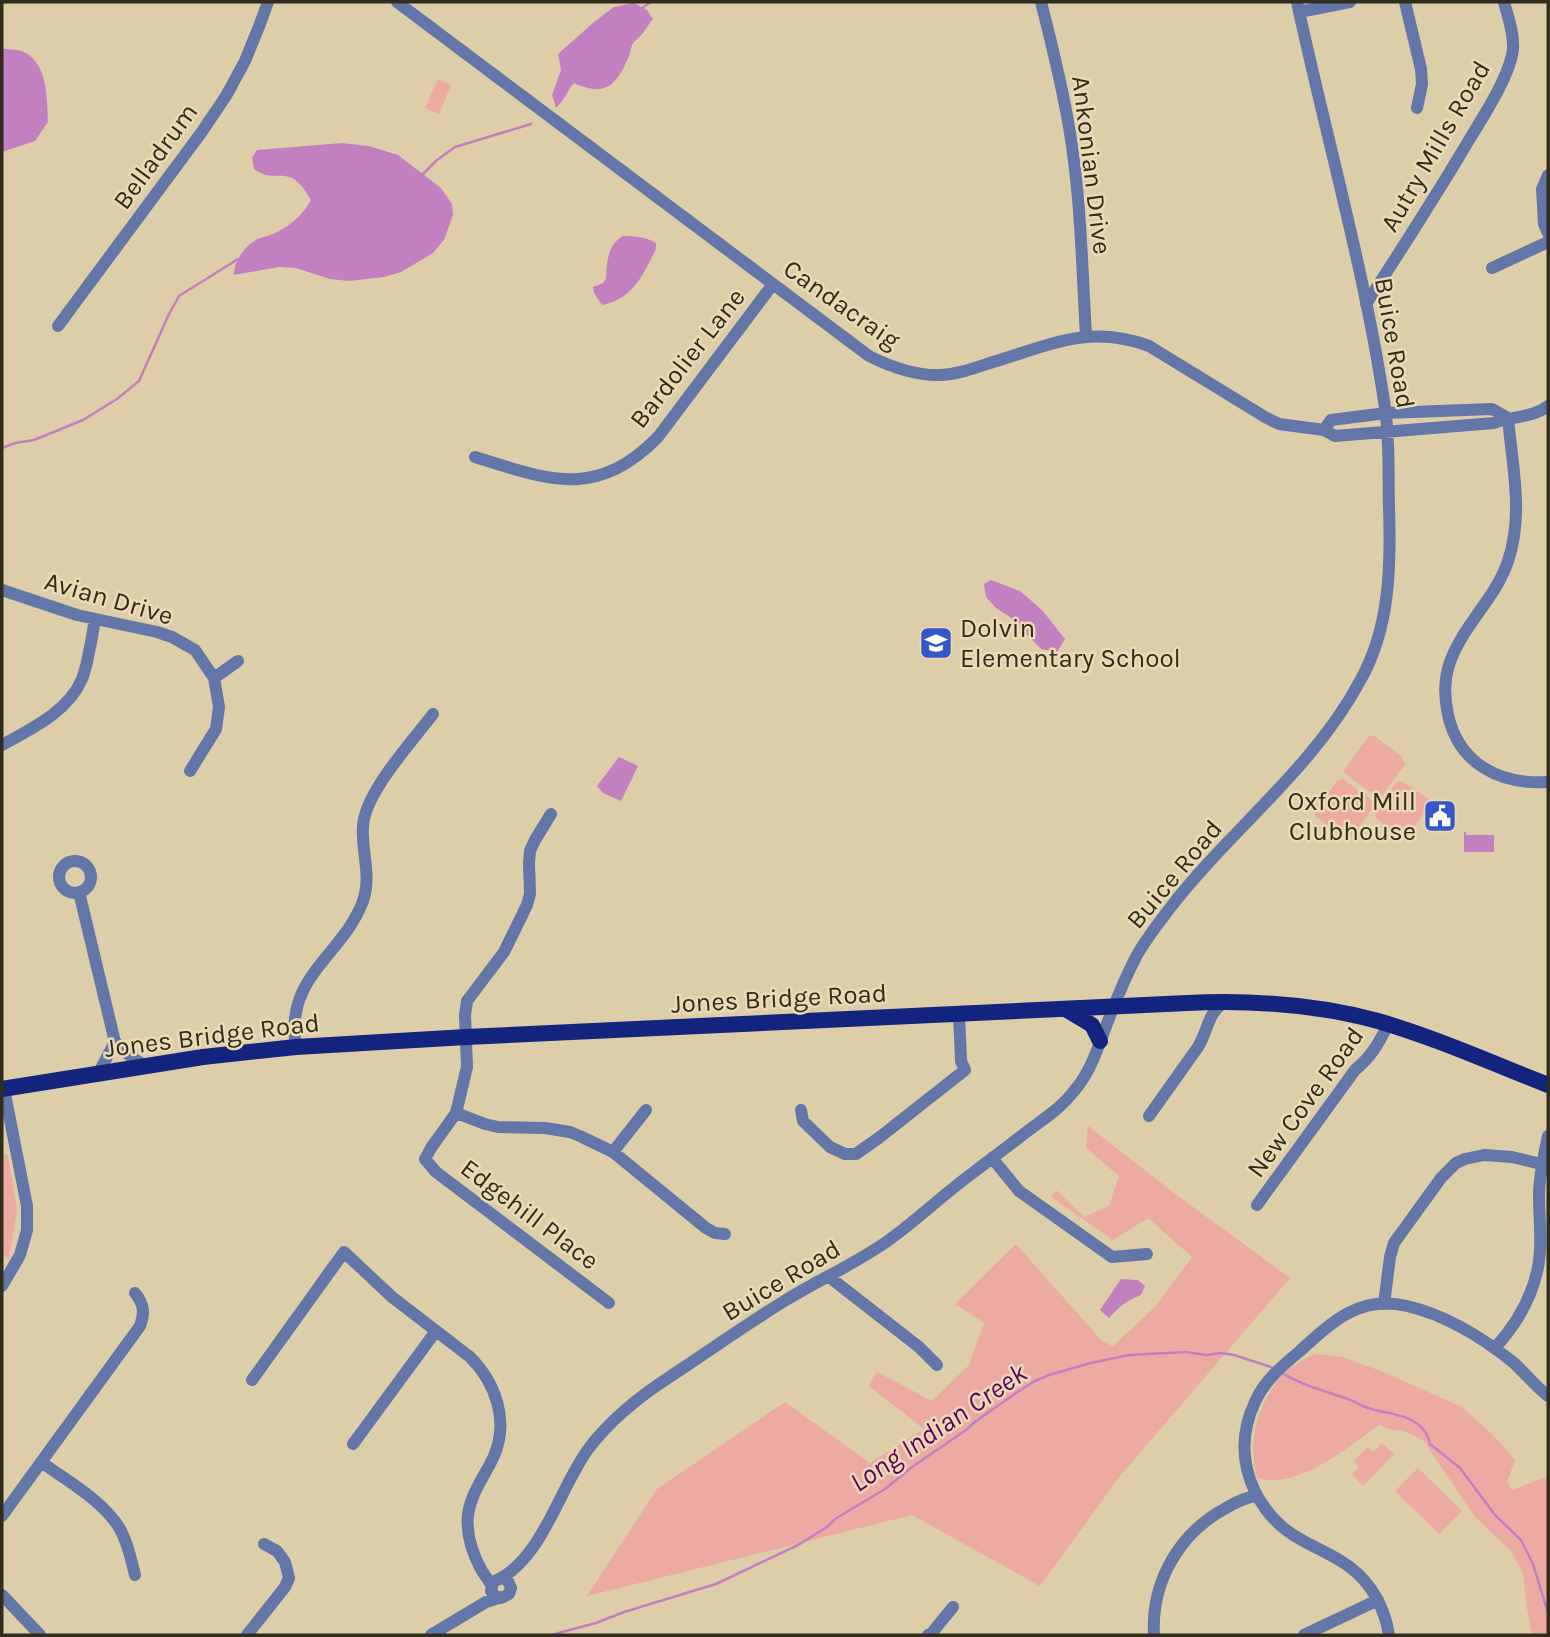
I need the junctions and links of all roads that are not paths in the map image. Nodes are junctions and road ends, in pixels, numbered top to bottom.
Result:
1 (268, 2) edge
2 (397, 2) edge
3 (1041, 2) edge
4 (1350, 2) edge
5 (1405, 2) edge
6 (1504, 2) edge
7 (1298, 7) edge
8 (1417, 108) dead end
9 (1548, 175) edge
10 (1548, 233) edge
11 (1548, 242) edge
12 (1492, 268) dead end
13 (773, 284) junction
14 (1366, 304) junction
15 (58, 326) dead end
16 (1086, 336) junction
17 (1548, 406) edge
18 (1386, 413) junction
19 (1508, 418) junction
20 (1324, 430) junction
21 (1387, 431) junction
22 (475, 457) dead end
23 (2, 590) edge
24 (95, 619) junction
25 (238, 661) dead end
26 (214, 678) junction
27 (433, 714) dead end
28 (2, 745) edge
29 (190, 771) dead end
30 (1548, 782) edge
31 (551, 814) dead end
32 (79, 892) dead end
33 (1224, 1002) junction
34 (1187, 1003) junction
35 (1113, 1006) junction
36 (1065, 1009) junction
37 (959, 1014) junction
38 (1388, 1025) junction
39 (1206, 1026) junction
40 (466, 1037) junction
41 (1100, 1041) junction
42 (115, 1042) junction
43 (296, 1047) junction
44 (145, 1066) junction
45 (98, 1074) junction
46 (1548, 1085) edge
47 (3, 1089) edge
48 (646, 1110) dead end
49 (801, 1110) dead end
50 (456, 1113) junction
51 (1149, 1116) dead end
52 (1548, 1136) edge
53 (612, 1152) junction
54 (992, 1158) junction
55 (1541, 1164) junction
56 (1257, 1205) dead end
57 (725, 1234) dead end
58 (1147, 1254) dead end
59 (1543, 1272) edge
60 (828, 1276) junction
61 (2, 1286) edge
62 (135, 1293) dead end
63 (609, 1303) dead end
64 (1384, 1304) junction
65 (436, 1332) junction
66 (1495, 1348) junction
67 (937, 1365) dead end
68 (252, 1380) dead end
69 (1548, 1396) edge
70 (353, 1444) dead end
71 (41, 1462) junction
72 (1257, 1496) junction
73 (2, 1516) edge
74 (264, 1544) dead end
75 (529, 1553) junction
76 (135, 1575) dead end
77 (496, 1586) junction
78 (2, 1595) edge
79 (1378, 1600) junction
80 (953, 1607) dead end
81 (40, 1635) edge
82 (247, 1635) edge
83 (430, 1635) edge
84 (928, 1635) edge
85 (1154, 1635) edge
86 (1304, 1635) edge
87 (1389, 1635) edge

1 - 15 street, Belladrum
2 - 13 street, Candacraig
3 - 16 street, Ankonian Drive
4 - 7 street
5 - 8 street
6 - 14 street, Autry Mills Road
7 - 14 street, Buice Road
9 - 10 street
11 - 12 street
13 - 16 street, Candacraig
13 - 22 street, Bardolier Lane
14 - 18 street, Buice Road
16 - 20 street, Candacraig
17 - 19 street, Candacraig
18 - 19 street, Candacraig
18 - 20 street, Candacraig
18 - 21 street, Buice Road
19 - 21 street, Candacraig
19 - 30 street
20 - 21 street, Candacraig
21 - 35 street, Buice Road
23 - 24 street, Avian Drive
24 - 26 street, Avian Drive
24 - 28 street
25 - 26 street
26 - 29 street, Avian Drive
27 - 43 street
31 - 40 street
32 - 42 street
33 - 34 main road, Jones Bridge Road
33 - 38 main road, Jones Bridge Road
33 - 39 street
34 - 35 main road, Jones Bridge Road
34 - 39 street
35 - 36 main road, Jones Bridge Road
35 - 41 street, Buice Road
36 - 37 main road, Jones Bridge Road
36 - 41 main road
37 - 40 main road, Jones Bridge Road
37 - 49 street
38 - 46 main road, Jones Bridge Road
38 - 56 street, New Cove Road
39 - 51 street
40 - 43 main road, Jones Bridge Road
40 - 50 street
41 - 54 street, Buice Road
42 - 44 street
42 - 45 street
43 - 44 main road, Jones Bridge Road
44 - 45 main road, Jones Bridge Road
45 - 47 main road, Jones Bridge Road
47 - 61 street
48 - 53 street
50 - 53 street
50 - 63 street, Edgehill Place
52 - 55 street
53 - 57 street
54 - 58 street
54 - 60 street, Buice Road
55 - 59 street
55 - 64 street
59 - 66 street
60 - 67 street
60 - 75 street, Buice Road
62 - 71 street
64 - 66 street
64 - 72 street
65 - 68 street
65 - 70 street
65 - 77 street
66 - 69 street
71 - 73 street
71 - 76 street
72 - 79 street
72 - 85 street
74 - 82 street
75 - 77 street, Buice Road
75 - 77 street, Buice Road
77 - 83 street, Buice Road
78 - 81 street
79 - 86 street
79 - 87 street
80 - 84 street

